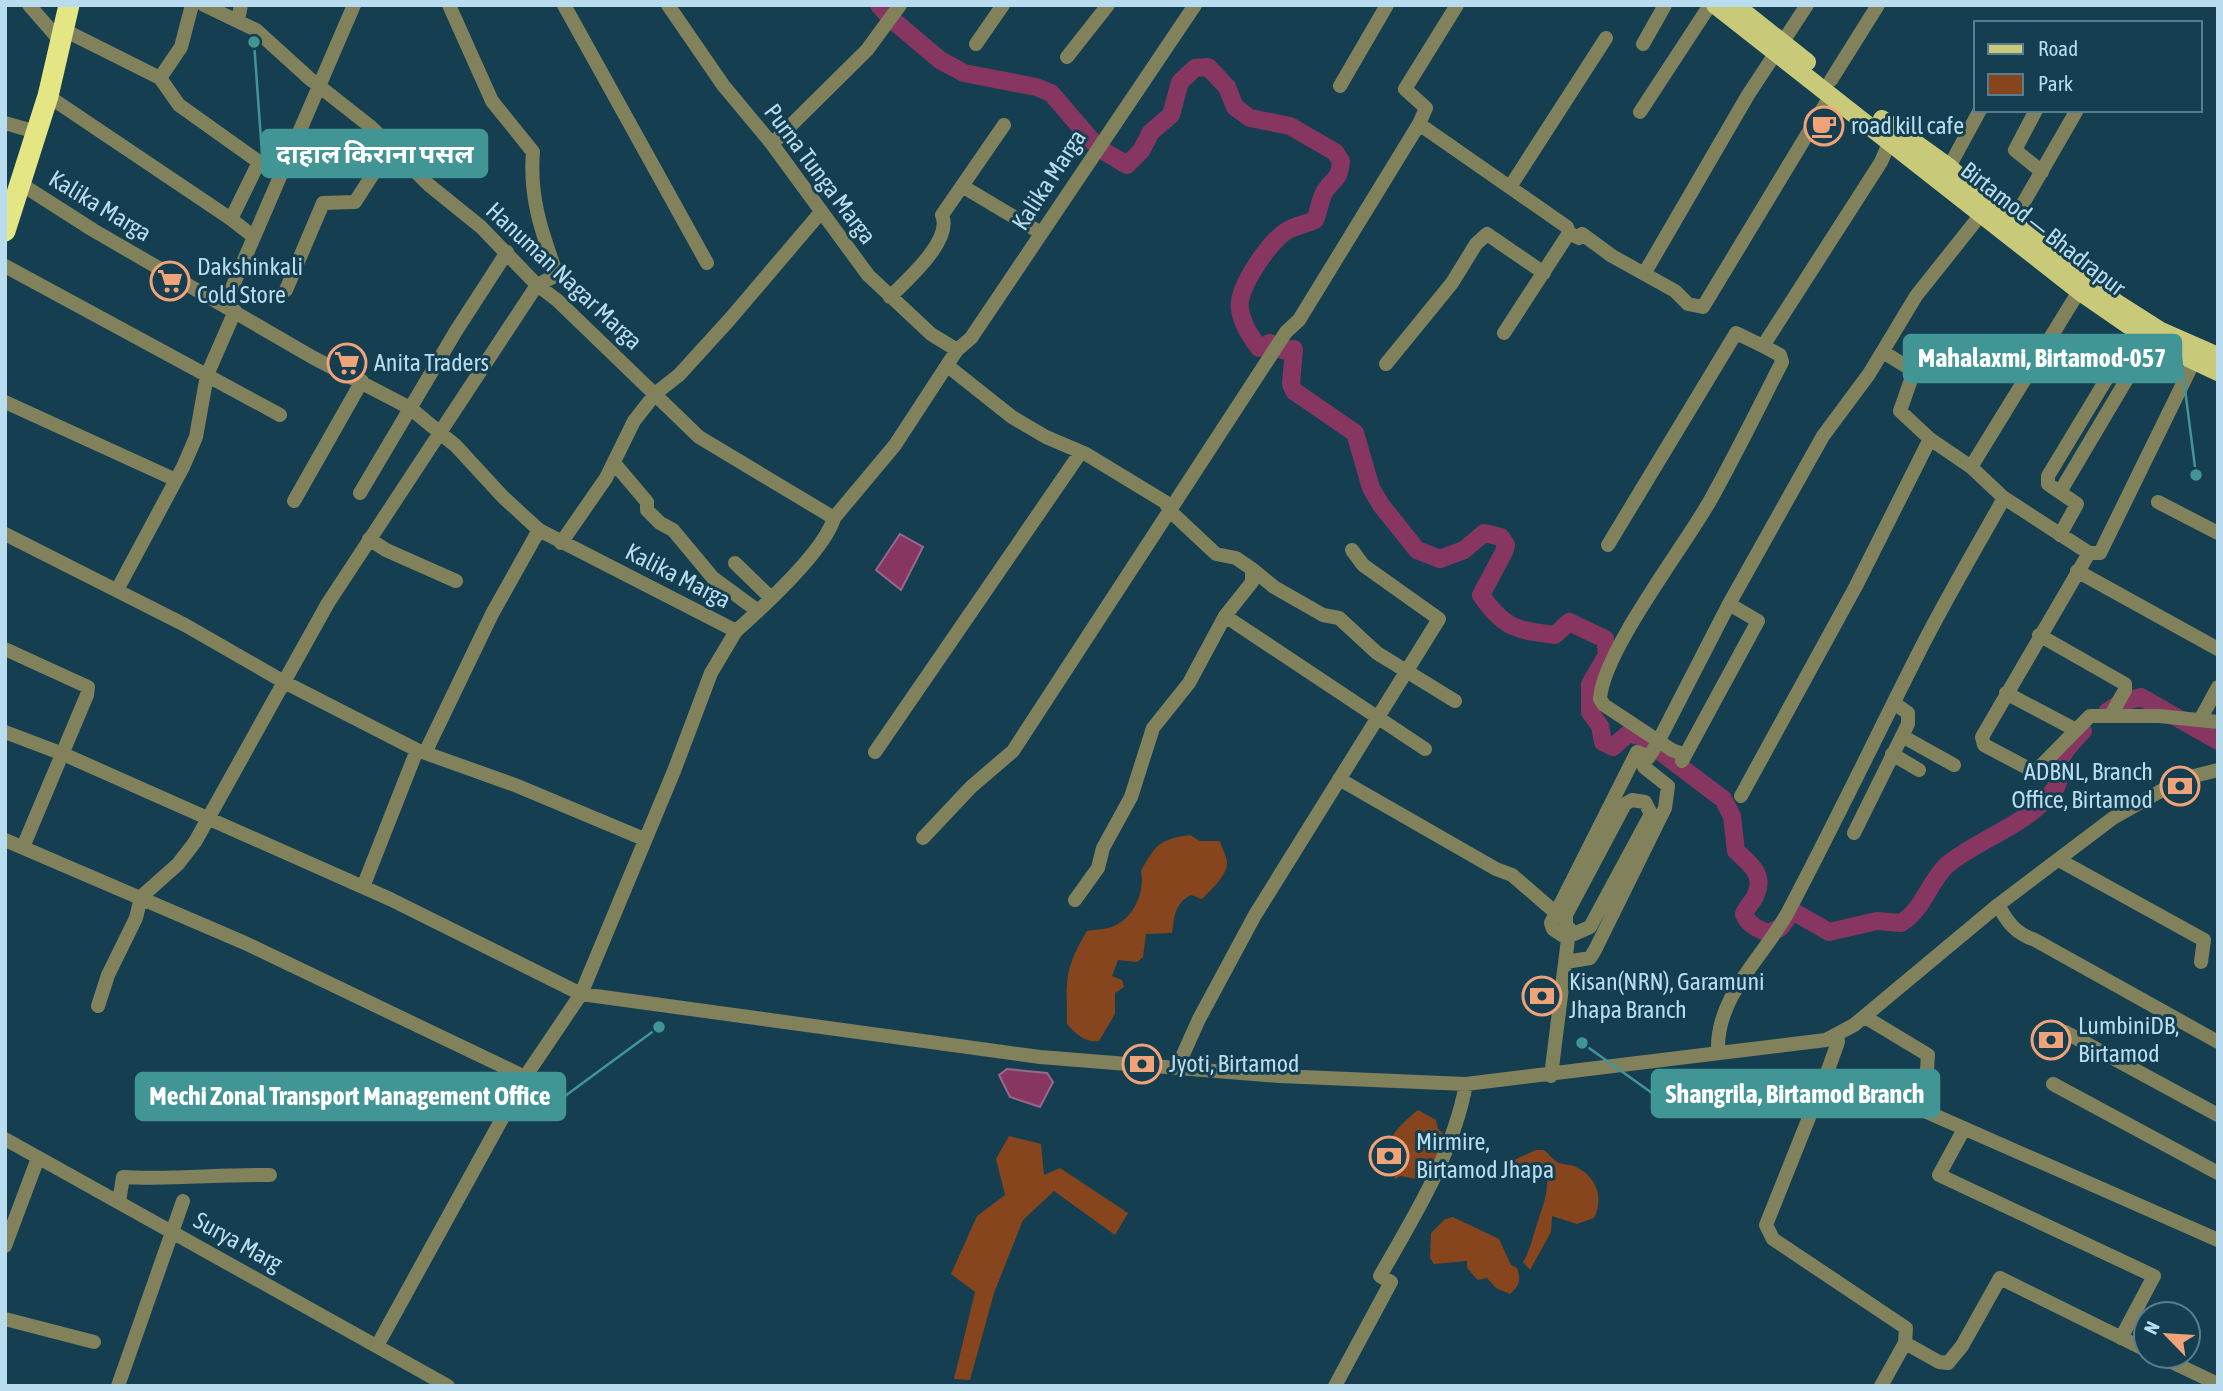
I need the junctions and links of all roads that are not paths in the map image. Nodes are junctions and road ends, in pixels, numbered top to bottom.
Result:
1 (29, 5) edge
2 (69, 5) edge
3 (192, 5) edge
4 (204, 5) edge
5 (354, 5) edge
6 (449, 5) edge
7 (564, 5) edge
8 (668, 5) edge
9 (900, 5) edge
10 (1003, 5) edge
11 (1108, 5) edge
12 (1195, 5) edge
13 (1387, 5) edge
14 (1457, 5) edge
15 (1665, 5) edge
16 (1712, 5) edge
17 (1736, 5) edge
18 (1807, 5) edge
19 (1878, 5) edge
20 (239, 12) edge
21 (63, 36) junction
22 (1606, 38) dead end
23 (976, 44) dead end
24 (1643, 44) dead end
25 (1779, 47) junction
26 (1068, 57) dead end
27 (160, 78) junction
28 (318, 86) junction
29 (1340, 86) dead end
30 (1831, 88) junction
31 (48, 96) junction
32 (1640, 112) dead end
33 (1979, 112) edge
34 (2035, 112) edge
35 (2076, 112) edge
36 (5, 123) edge
37 (1419, 124) junction
38 (1004, 125) dead end
39 (36, 132) junction
40 (1892, 134) junction
41 (772, 144) junction
42 (391, 146) junction
43 (259, 162) junction
44 (1949, 167) junction
45 (281, 172) junction
46 (2042, 172) junction
47 (20, 184) junction
48 (962, 186) junction
49 (1510, 187) junction
50 (1985, 209) junction
51 (821, 212) junction
52 (231, 219) junction
53 (2013, 221) junction
54 (5, 231) edge
55 (1041, 233) junction
56 (1569, 233) junction
57 (254, 237) junction
58 (507, 252) junction
59 (707, 263) dead end
60 (5, 265) edge
61 (1544, 273) junction
62 (1644, 274) junction
63 (537, 285) junction
64 (2083, 285) junction
65 (286, 290) dead end
66 (890, 298) junction
67 (230, 307) junction
68 (1504, 333) dead end
69 (2143, 335) junction
70 (1763, 346) junction
71 (957, 350) junction
72 (1883, 352) junction
73 (2218, 356) edge
74 (2194, 361) junction
75 (1386, 364) dead end
76 (949, 367) junction
77 (2218, 372) edge
78 (207, 375) junction
79 (362, 381) junction
80 (656, 393) junction
81 (5, 402) edge
82 (410, 408) junction
83 (280, 415) dead end
84 (440, 432) junction
85 (1930, 439) junction
86 (1081, 452) junction
87 (614, 463) junction
88 (1971, 467) junction
89 (176, 480) junction
90 (360, 494) dead end
91 (2004, 498) junction
92 (294, 502) dead end
93 (2158, 502) dead end
94 (1170, 511) junction
95 (834, 518) junction
96 (540, 530) junction
97 (2218, 533) edge
98 (5, 534) edge
99 (2060, 535) junction
100 (369, 539) junction
101 (561, 543) junction
102 (1608, 545) dead end
103 (1352, 550) dead end
104 (2088, 552) junction
105 (735, 563) dead end
106 (1252, 569) junction
107 (2077, 571) junction
108 (456, 581) dead end
109 (117, 590) junction
110 (770, 597) junction
111 (1729, 604) junction
112 (758, 611) junction
113 (1225, 616) junction
114 (736, 631) junction
115 (2039, 635) junction
116 (5, 649) edge
117 (2218, 649) edge
118 (1406, 671) junction
119 (286, 683) junction
120 (2218, 687) edge
121 (2006, 692) junction
122 (1455, 701) dead end
123 (1894, 703) junction
124 (2111, 715) junction
125 (1378, 717) junction
126 (2200, 720) junction
127 (2218, 722) edge
128 (2074, 729) junction
129 (5, 732) edge
130 (1902, 736) junction
131 (1425, 749) dead end
132 (1654, 749) junction
133 (421, 752) junction
134 (875, 752) dead end
135 (63, 754) junction
136 (1892, 754) junction
137 (1955, 765) dead end
138 (1919, 770) dead end
139 (2218, 771) edge
140 (1339, 779) junction
141 (1741, 796) dead end
142 (1625, 804) joint
143 (207, 818) junction
144 (1854, 833) dead end
145 (923, 838) dead end
146 (5, 839) edge
147 (644, 839) junction
148 (23, 847) junction
149 (2059, 860) junction
150 (363, 887) junction
151 (141, 897) junction
152 (1074, 900) dead end
153 (1998, 905) junction
154 (1556, 913) junction
155 (1566, 962) junction
156 (2201, 962) dead end
157 (581, 994) junction
158 (98, 1006) dead end
159 (1865, 1017) junction
160 (2065, 1032) dead end
161 (1837, 1035) junction
162 (2218, 1042) edge
163 (1718, 1051) junction
164 (1177, 1068) junction
165 (1551, 1076) junction
166 (525, 1077) junction
167 (1466, 1084) junction
168 (2053, 1084) dead end
169 (2218, 1115) edge
170 (1964, 1129) junction
171 (5, 1139) edge
172 (38, 1158) junction
173 (2218, 1173) edge
174 (270, 1175) dead end
175 (183, 1201) dead end
176 (119, 1202) junction
177 (171, 1230) junction
178 (2218, 1240) edge
179 (5, 1246) edge
180 (5, 1319) edge
181 (2121, 1338) junction
182 (94, 1342) dead end
183 (1905, 1343) junction
184 (2132, 1343) edge
185 (377, 1346) junction
186 (2188, 1370) edge
187 (2218, 1384) edge
188 (118, 1386) edge
189 (448, 1386) edge
190 (1335, 1386) edge
191 (1881, 1386) edge

1 - 21 street
2 - 21 highway
3 - 27 street
4 - 20 street, Hanuman Nagar Marga
5 - 28 street
6 - 63 street
7 - 59 street
8 - 41 street, Purna Tunga Marga
9 - 41 street
10 - 23 street
11 - 26 street
12 - 55 street, Kalika Marga
13 - 29 street
14 - 37 street
15 - 24 street
16 - 25 main road, Birtamod — Bhadrapur
16 - 32 street
17 - 25 main road, Birtamod — Bhadrapur
18 - 25 street
19 - 30 street
20 - 28 street, Hanuman Nagar Marga
21 - 27 street
21 - 31 highway
22 - 49 street
25 - 30 main road, Birtamod — Bhadrapur
25 - 62 street
27 - 43 street
28 - 42 street, Hanuman Nagar Marga
28 - 45 street
30 - 40 main road, Birtamod — Bhadrapur
30 - 62 street
31 - 39 highway
31 - 52 street
33 - 44 street
34 - 46 street
35 - 46 street
36 - 39 street
37 - 49 street
37 - 94 street
38 - 48 street
39 - 47 highway
40 - 44 main road, Birtamod — Bhadrapur
40 - 50 main road, Birtamod — Bhadrapur
40 - 70 street
41 - 51 street, Purna Tunga Marga
42 - 58 street, Hanuman Nagar Marga
42 - 65 street
43 - 45 street
43 - 52 street
44 - 50 main road, Birtamod — Bhadrapur
45 - 57 street
46 - 53 street
47 - 54 highway
47 - 67 street, Kalika Marga
48 - 55 street
48 - 66 street
49 - 56 street
50 - 53 main road, Birtamod — Bhadrapur
50 - 64 main road, Birtamod — Bhadrapur
50 - 72 street
51 - 66 street, Purna Tunga Marga
51 - 80 street
52 - 57 street
53 - 64 main road, Birtamod — Bhadrapur
55 - 71 street, Kalika Marga
56 - 61 street
56 - 62 street
57 - 67 street
58 - 63 street, Hanuman Nagar Marga
58 - 82 street
60 - 78 street
61 - 68 street
61 - 75 street
63 - 80 street, Hanuman Nagar Marga
63 - 84 street
64 - 69 main road, Birtamod — Bhadrapur
64 - 73 main road, Birtamod — Bhadrapur
64 - 88 street
66 - 71 street, Purna Tunga Marga
67 - 78 street
67 - 79 street, Kalika Marga
69 - 74 main road, Birtamod — Bhadrapur
69 - 99 street
70 - 102 street
70 - 132 street
71 - 76 street, Kalika Marga
72 - 85 street
72 - 111 street
74 - 77 main road, Birtamod — Bhadrapur
74 - 104 street
76 - 86 street
76 - 95 street, Kalika Marga
78 - 83 street
78 - 89 street
79 - 82 street, Kalika Marga
79 - 92 street
80 - 87 street
80 - 95 street, Hanuman Nagar Marga
81 - 89 street
82 - 84 street, Kalika Marga
82 - 90 street
84 - 96 street, Kalika Marga
84 - 100 street
85 - 88 street
85 - 141 street
86 - 94 street
86 - 134 street
87 - 101 street
87 - 112 street
88 - 91 street
89 - 109 street
91 - 99 street
91 - 123 street
93 - 97 street
94 - 106 street
94 - 145 street
95 - 110 street, Kalika Marga
96 - 101 street, Kalika Marga
96 - 133 street
98 - 109 street
99 - 104 street
100 - 108 street
100 - 119 street
101 - 114 street, Kalika Marga
103 - 118 street
104 - 107 street
105 - 110 street
106 - 113 street
106 - 118 street
107 - 115 street
107 - 117 street
109 - 119 street
110 - 112 street, Kalika Marga
111 - 132 street
111 - 132 street
112 - 114 street, Kalika Marga
113 - 125 street
113 - 152 street
114 - 147 street
115 - 121 street
115 - 124 street
116 - 135 street
118 - 122 street
118 - 125 street
119 - 133 street
119 - 143 street
120 - 126 street
121 - 128 street
121 - 128 street
123 - 130 street
123 - 163 street
124 - 126 street
124 - 128 street
125 - 131 street
125 - 140 street
126 - 127 street
129 - 135 street
130 - 136 street
130 - 137 street
132 - 154 street
132 - 155 street
133 - 147 street
133 - 150 street
135 - 143 street
135 - 148 street
136 - 138 street
136 - 144 street
139 - 149 street
140 - 154 street
140 - 164 street
142 - 142 street
143 - 150 street
143 - 151 street
146 - 148 street
147 - 157 street
148 - 151 street
149 - 153 street
149 - 156 street
150 - 157 street
151 - 158 street
151 - 166 street
153 - 159 street
153 - 162 street
154 - 155 street
155 - 165 street
157 - 164 street
157 - 166 street
159 - 161 street
159 - 170 street
160 - 169 street
161 - 163 street
161 - 183 street
163 - 165 street
164 - 167 street
165 - 167 street
166 - 185 street
167 - 190 street
168 - 173 street
170 - 178 street
170 - 181 street
171 - 172 street, Surya Marg
172 - 176 street, Surya Marg
172 - 179 street
174 - 176 street
175 - 177 street
176 - 177 street, Surya Marg
177 - 185 street, Surya Marg
177 - 188 street
180 - 182 street
181 - 183 street
181 - 184 street
183 - 191 street
185 - 189 street, Surya Marg
186 - 187 street

